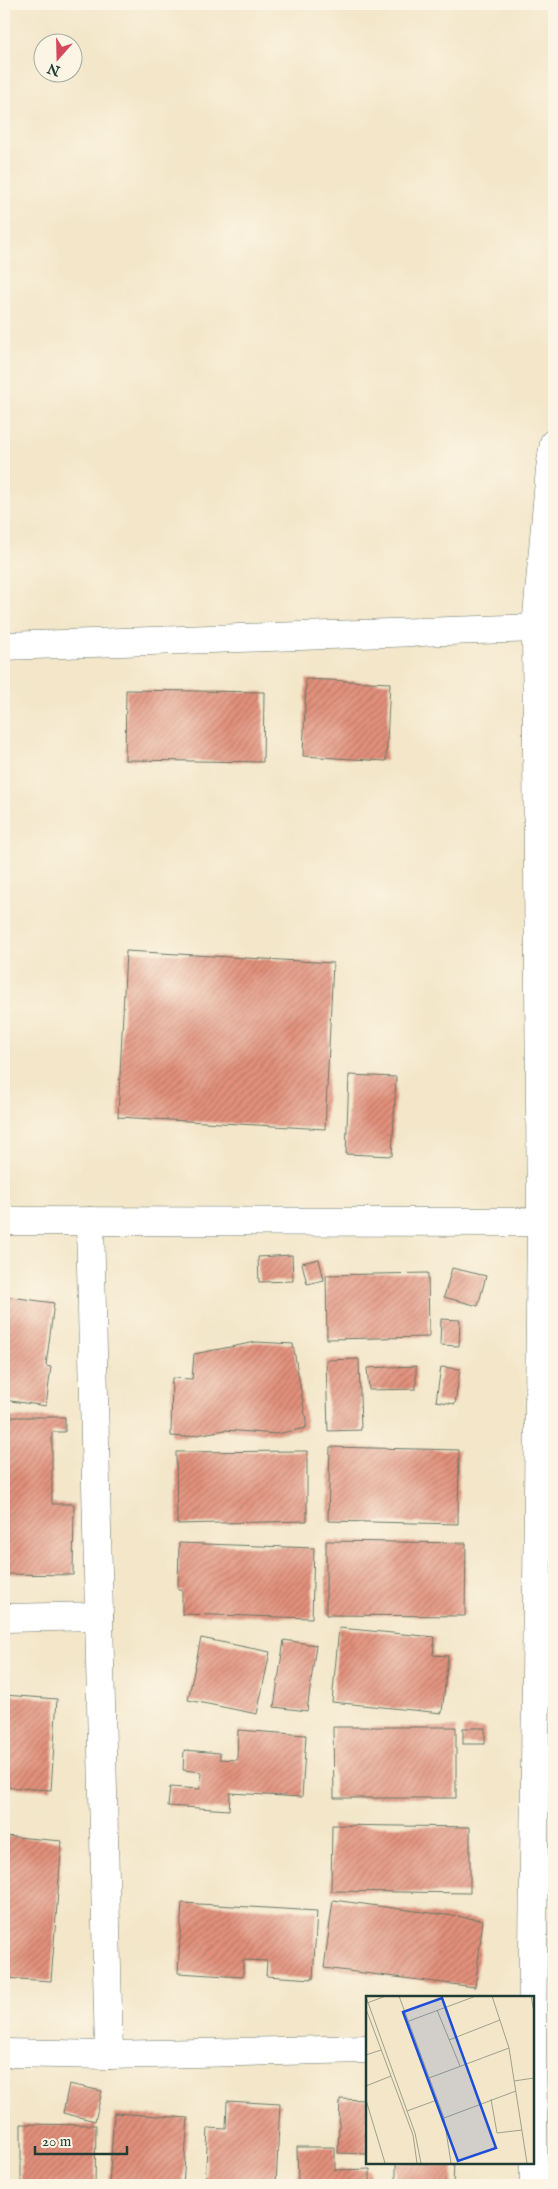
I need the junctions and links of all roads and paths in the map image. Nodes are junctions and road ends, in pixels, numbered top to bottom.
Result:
1 (554, 443) edge
2 (536, 628) junction
3 (4, 646) edge
4 (546, 890) edge
5 (4, 1221) edge
6 (90, 1221) junction
7 (541, 1222) junction
8 (98, 1616) junction
9 (4, 1618) edge
10 (533, 1996) edge
11 (366, 2049) edge
12 (4, 2053) edge
13 (109, 2055) junction
14 (533, 2115) edge
15 (534, 2185) edge

1 - 2 street
2 - 3 street
2 - 4 street
4 - 7 street
5 - 6 street
6 - 7 street
6 - 8 street
7 - 10 street
8 - 9 street
8 - 13 street
11 - 13 street
12 - 13 street
14 - 15 street

